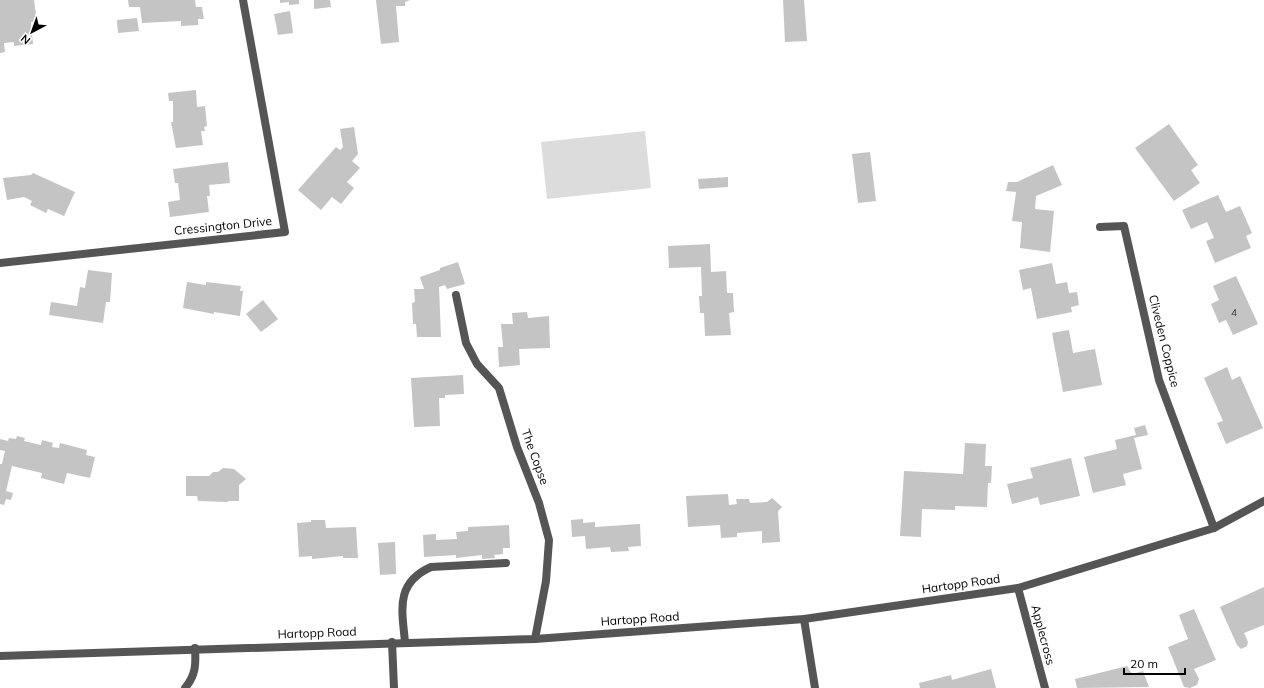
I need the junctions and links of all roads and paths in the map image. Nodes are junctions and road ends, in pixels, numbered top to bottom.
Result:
1 (243, 0) edge
2 (1100, 227) dead end
3 (0, 263) edge
4 (456, 295) dead end
5 (1264, 501) edge
6 (1214, 528) junction
7 (506, 563) dead end
8 (1018, 588) junction
9 (804, 619) junction
10 (535, 638) junction
11 (392, 642) junction
12 (405, 642) junction
13 (195, 648) junction
14 (0, 656) edge
15 (185, 688) edge
16 (394, 688) edge
17 (815, 688) edge
18 (1045, 688) edge

1 - 3 street, Cressington Drive
2 - 6 street, Cliveden Coppice
4 - 10 street, The Copse
5 - 6 street, Hartopp Road
6 - 8 street, Hartopp Road
7 - 12 street
8 - 9 street, Hartopp Road
8 - 18 street, Applecross
9 - 10 street, Hartopp Road
9 - 17 street
10 - 12 street, Hartopp Road
11 - 12 street, Hartopp Road
11 - 13 street, Hartopp Road
11 - 16 street
13 - 14 street, Hartopp Road
13 - 15 street

